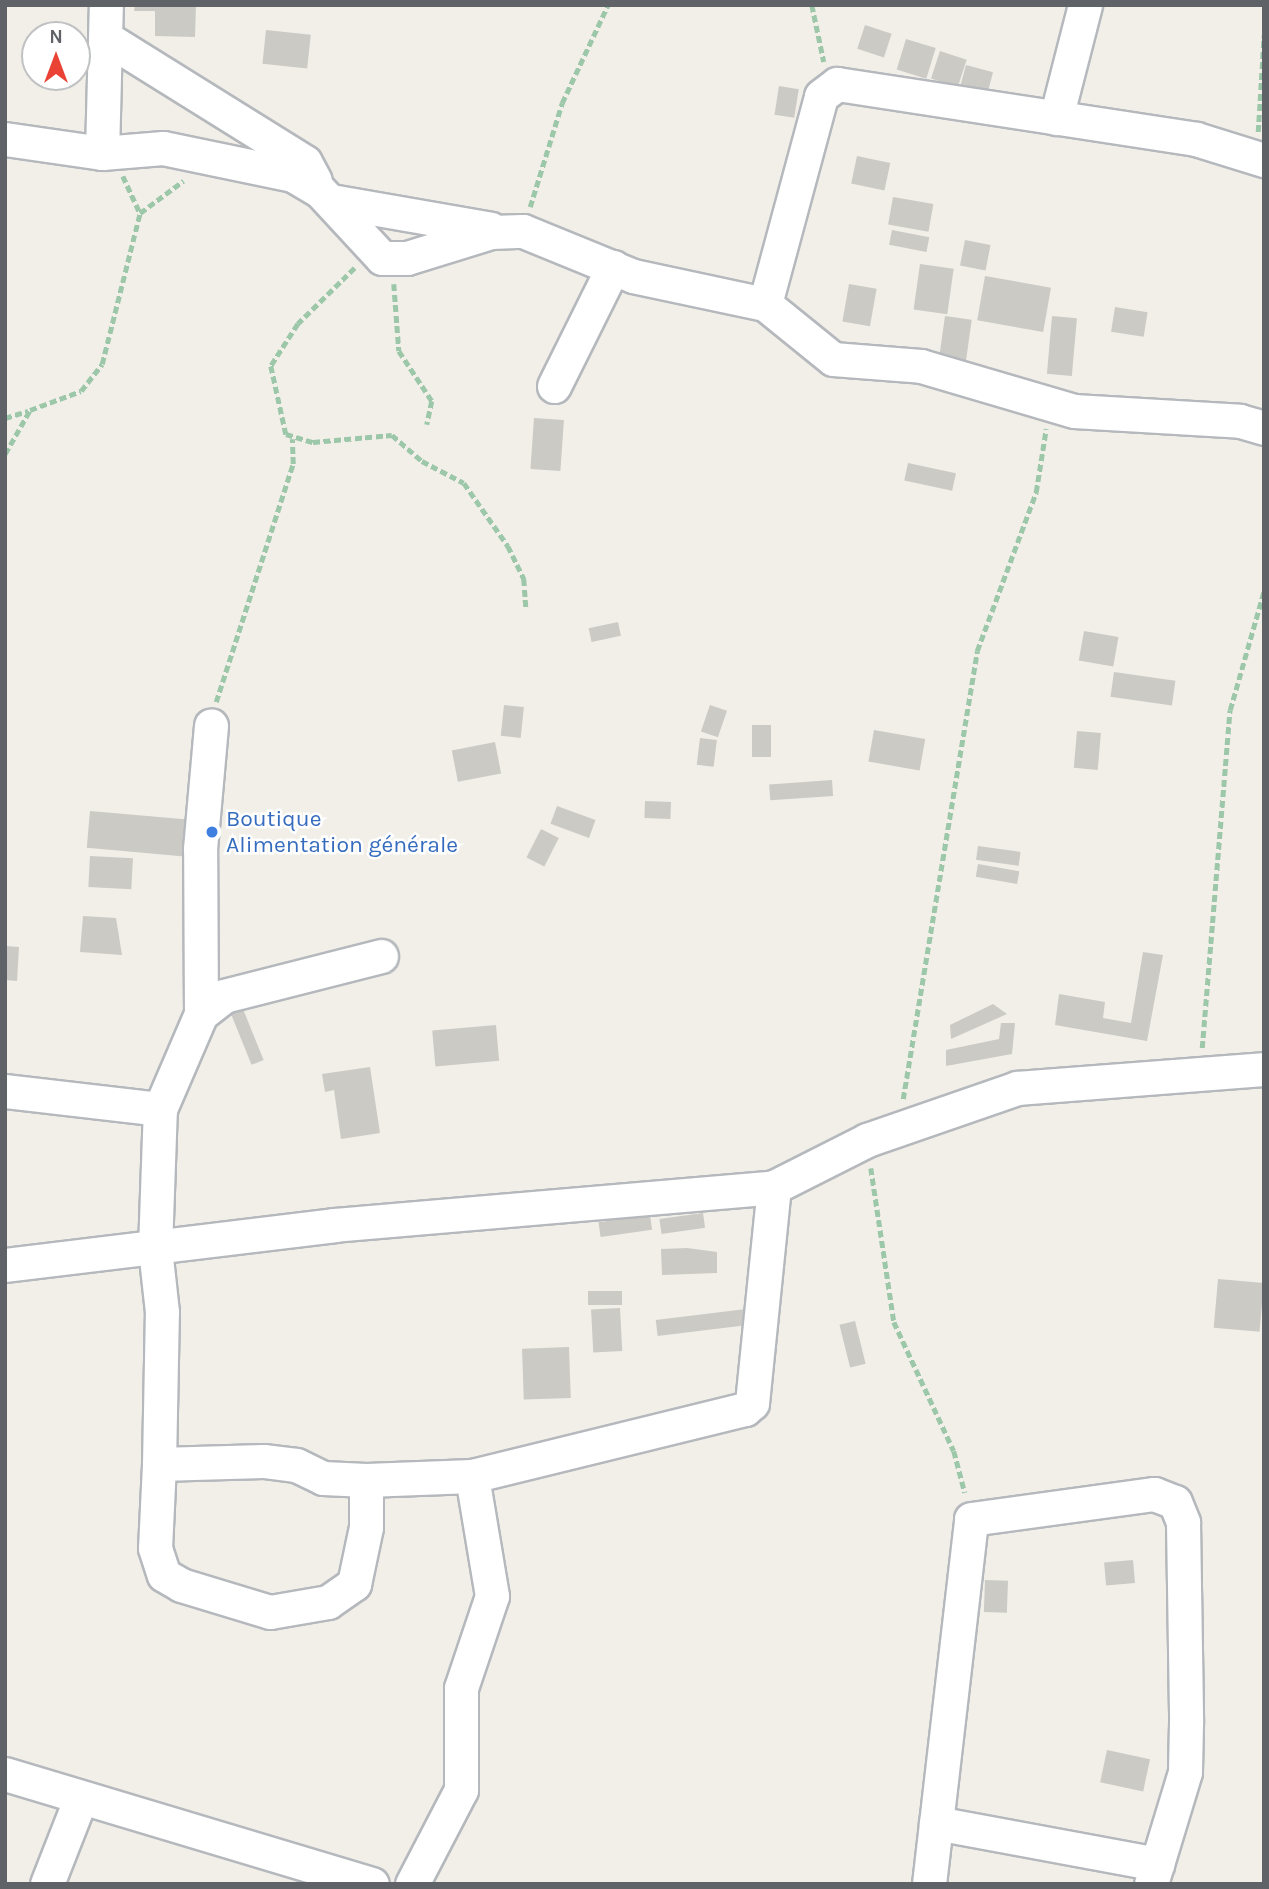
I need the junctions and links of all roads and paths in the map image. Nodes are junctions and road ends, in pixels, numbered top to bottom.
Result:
1 (106, 5) edge
2 (608, 5) edge
3 (812, 5) edge
4 (1085, 5) edge
5 (1264, 35) edge
6 (106, 38) junction
7 (837, 84) junction
8 (1056, 118) junction
9 (5, 139) edge
10 (1264, 145) edge
11 (102, 153) junction
12 (210, 157) junction
13 (1264, 160) edge
14 (326, 196) junction
15 (140, 213) junction
16 (515, 231) junction
17 (382, 258) junction
18 (613, 267) junction
19 (765, 304) junction
20 (554, 386) dead end
21 (1049, 404) junction
22 (30, 410) junction
23 (5, 418) edge
24 (427, 424) dead end
25 (1264, 428) edge
26 (292, 439) junction
27 (5, 454) edge
28 (1264, 591) edge
29 (526, 609) dead end
30 (211, 725) joint
31 (381, 956) dead end
32 (201, 1014) junction
33 (1264, 1069) edge
34 (1200, 1073) junction
35 (5, 1091) edge
36 (160, 1109) junction
37 (898, 1128) junction
38 (867, 1140) junction
39 (774, 1187) junction
40 (155, 1249) junction
41 (5, 1265) edge
42 (159, 1464) junction
43 (472, 1476) junction
44 (366, 1480) junction
45 (971, 1519) junction
46 (5, 1774) edge
47 (80, 1800) junction
48 (936, 1823) junction
49 (1154, 1874) edge
50 (47, 1884) edge
51 (372, 1884) edge
52 (412, 1884) edge
53 (929, 1884) edge

1 - 6 street
2 - 16 path
3 - 7 path
4 - 8 street
5 - 10 path
6 - 11 street
6 - 14 street
7 - 8 street
7 - 19 street
8 - 13 street
9 - 11 street
11 - 12 street
11 - 15 path
12 - 14 street
12 - 15 path
14 - 16 street
14 - 17 street
15 - 22 path
16 - 17 street
16 - 18 street
17 - 24 path
17 - 26 path
18 - 19 street
18 - 20 street
19 - 21 street
21 - 25 street
21 - 37 path
22 - 23 path
22 - 27 path
26 - 29 path
26 - 30 path
28 - 34 path
30 - 32 street
31 - 32 street
32 - 36 street
33 - 34 street
34 - 37 street
35 - 36 street
36 - 40 street
37 - 38 street
38 - 39 street
38 - 45 path
39 - 40 street
39 - 43 street
40 - 41 street
40 - 42 street
42 - 44 street
42 - 44 street
43 - 44 street
43 - 52 street
45 - 48 street
45 - 49 street
46 - 47 street
47 - 50 street
47 - 51 street
48 - 49 street
48 - 53 street

